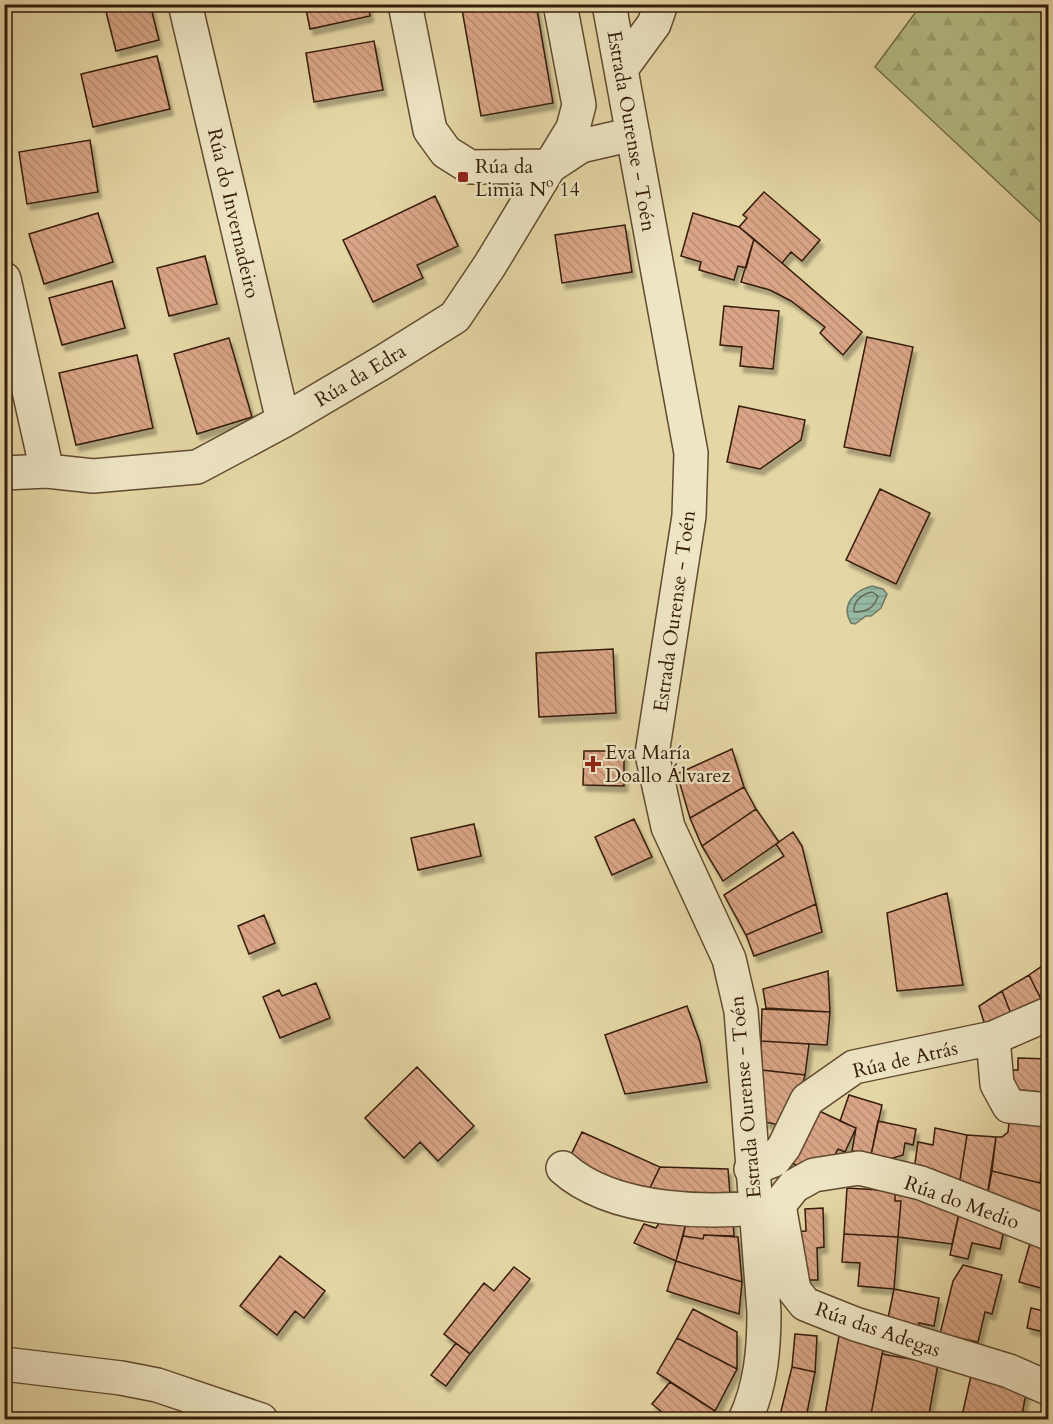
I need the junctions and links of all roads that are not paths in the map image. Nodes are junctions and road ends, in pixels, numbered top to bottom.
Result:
1 (185, 4) edge
2 (405, 4) edge
3 (560, 4) edge
4 (609, 4) edge
5 (661, 4) edge
6 (621, 69) junction
7 (633, 134) junction
8 (550, 166) junction
9 (4, 279) edge
10 (283, 421) junction
11 (47, 471) junction
12 (4, 473) edge
13 (1048, 1014) edge
14 (993, 1038) junction
15 (1048, 1110) edge
16 (563, 1168) dead end
17 (751, 1169) junction
18 (767, 1207) junction
19 (1048, 1233) edge
20 (4, 1364) edge
21 (1048, 1388) edge
22 (750, 1412) edge
23 (261, 1419) edge

1 - 10 street, Rúa do Invernadeiro
2 - 8 street
3 - 8 street
4 - 6 street, Estrada Ourense - Toén
5 - 6 street
6 - 7 street, Estrada Ourense - Toén
7 - 8 street, Rúa da Edra
7 - 17 street, Estrada Ourense - Toén
8 - 10 street, Rúa da Edra
9 - 11 street
10 - 11 street, Rúa da Edra
11 - 12 street, Rúa da Edra
13 - 14 street, Rúa de Atrás
14 - 15 street
14 - 17 street, Rúa de Atrás
16 - 18 street
17 - 18 street, Estrada Ourense - Toén
18 - 19 street, Rúa do Medio
18 - 21 street, Rúa das Adegas
18 - 22 street, Estrada Ourense - Toén
20 - 23 street

